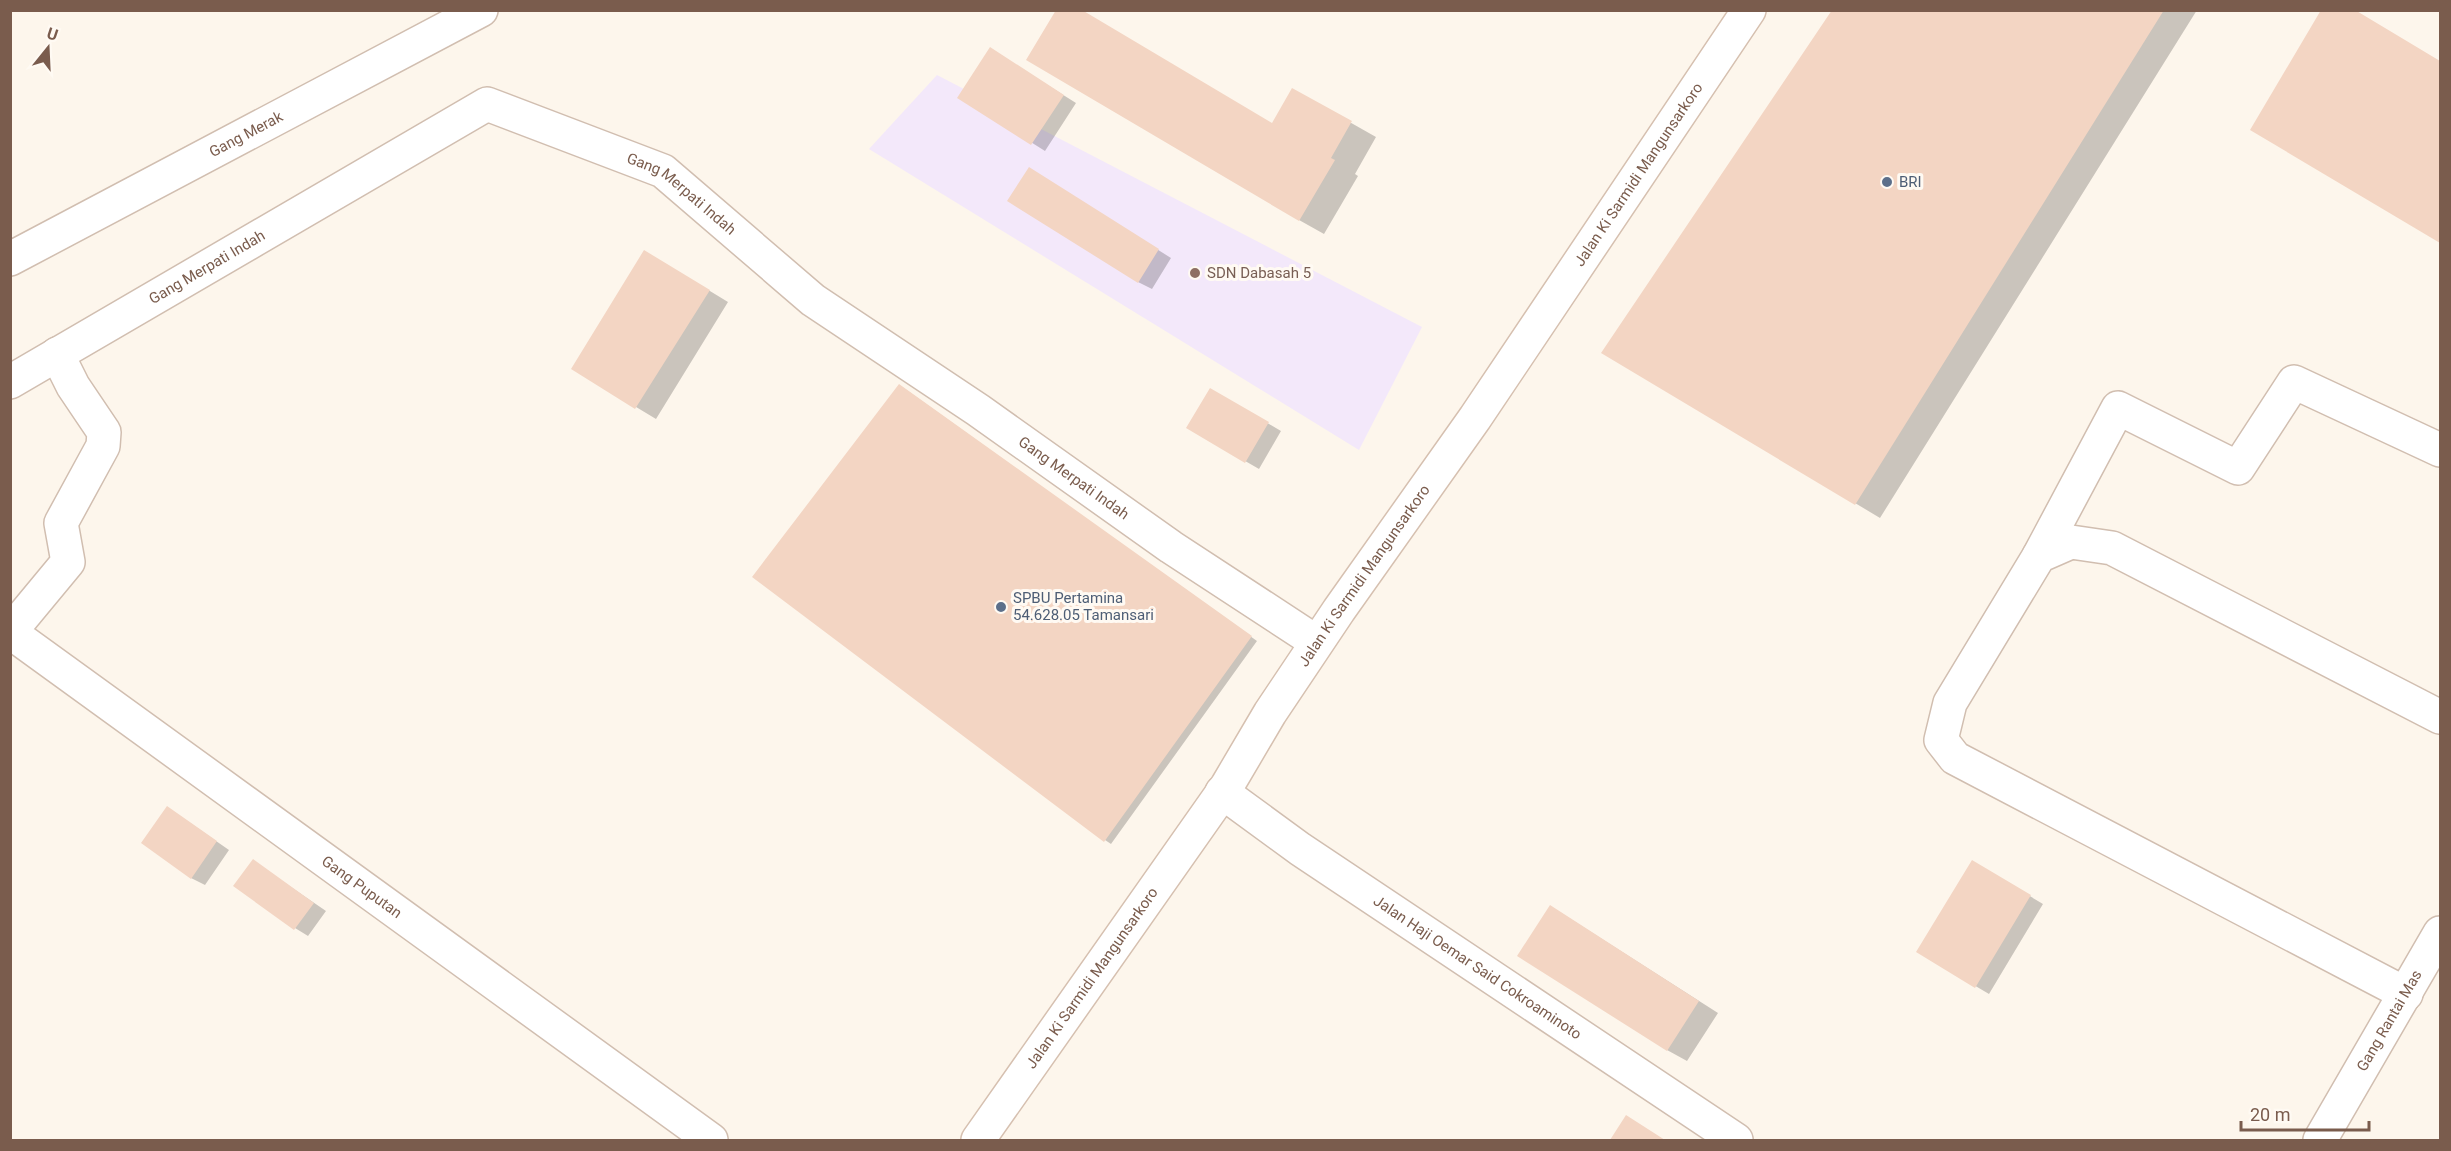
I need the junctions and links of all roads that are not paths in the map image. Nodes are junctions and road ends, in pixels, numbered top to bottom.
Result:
1 (481, 10) edge
2 (1749, 10) edge
3 (10, 259) edge
4 (57, 354) junction
5 (10, 382) edge
6 (2440, 450) edge
7 (2039, 556) junction
8 (10, 632) edge
9 (1307, 636) dead end
10 (2440, 717) edge
11 (1222, 792) junction
12 (2440, 933) edge
13 (2406, 994) junction
14 (711, 1140) edge
15 (978, 1140) edge
16 (1736, 1140) edge
17 (2320, 1140) edge

1 - 3 street, Gang Merak
2 - 11 street, Jalan Ki Sarmidi Mangunsarkoro
4 - 5 street, Gang Merpati Indah
4 - 8 street
4 - 9 street, Gang Merpati Indah
6 - 7 street
7 - 10 street
7 - 13 street
8 - 14 street, Gang Puputan
11 - 15 street, Jalan Ki Sarmidi Mangunsarkoro
11 - 16 street, Jalan Haji Oemar Said Cokroaminoto
12 - 13 street, Gang Rantai Mas
13 - 17 street, Gang Rantai Mas

